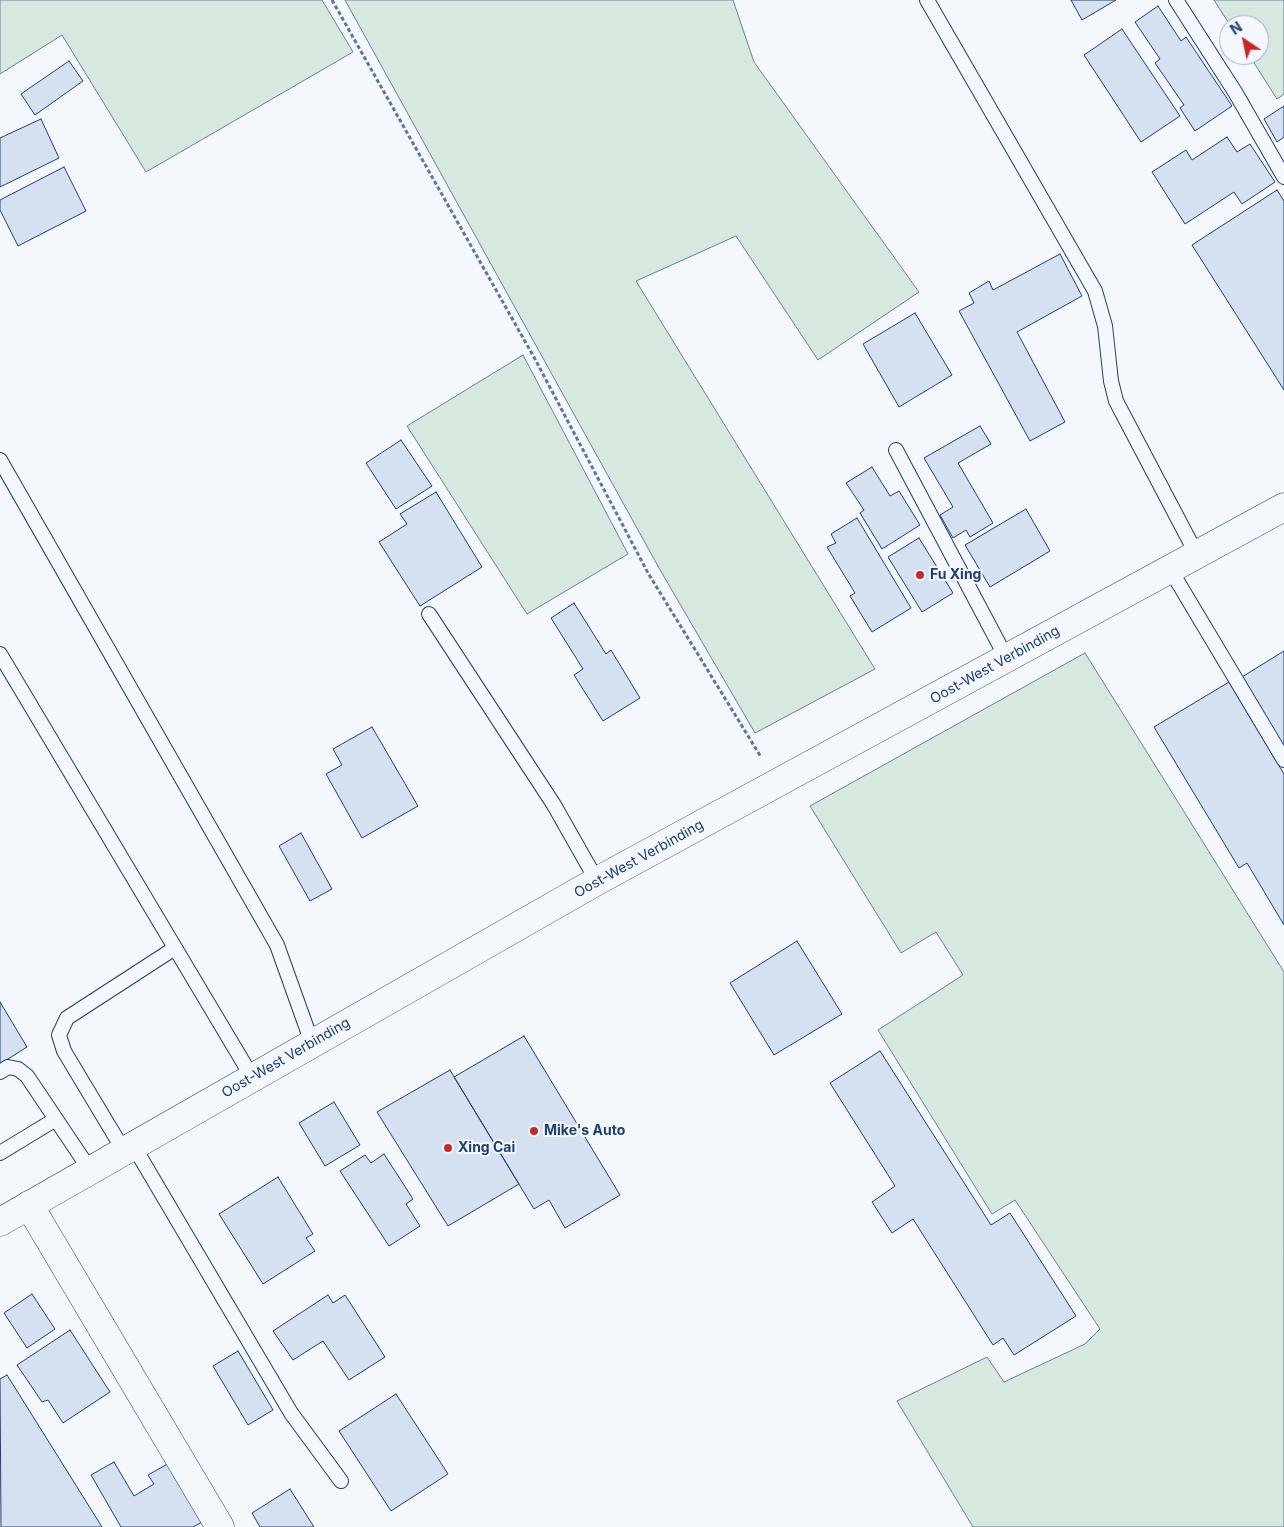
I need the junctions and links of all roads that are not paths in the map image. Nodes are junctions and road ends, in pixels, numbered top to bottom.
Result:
1 (927, 0) edge
2 (1176, 0) edge
3 (1284, 177) edge
4 (896, 450) dead end
5 (0, 460) edge
6 (1284, 506) edge
7 (1197, 555) junction
8 (1170, 569) junction
9 (429, 614) dead end
10 (0, 654) edge
11 (1006, 659) junction
12 (1284, 760) edge
13 (597, 881) junction
14 (175, 948) junction
15 (312, 1043) junction
16 (0, 1072) edge
17 (252, 1077) junction
18 (56, 1119) junction
19 (128, 1148) junction
20 (0, 1153) edge
21 (90, 1170) junction
22 (29, 1205) junction
23 (0, 1222) edge
24 (341, 1482) dead end
25 (220, 1527) edge

1 - 7 lane
2 - 3 lane
4 - 11 lane
5 - 15 lane
6 - 7 main road, Oost-West Verbinding
7 - 8 main road, Oost-West Verbinding
8 - 11 main road, Oost-West Verbinding
8 - 12 lane
9 - 13 lane
10 - 14 lane
11 - 13 main road, Oost-West Verbinding
13 - 15 main road, Oost-West Verbinding
14 - 17 lane
14 - 19 lane
15 - 17 main road, Oost-West Verbinding
16 - 18 lane
17 - 19 main road, Oost-West Verbinding
18 - 20 lane
18 - 21 lane
19 - 21 main road, Oost-West Verbinding
19 - 24 lane
21 - 22 main road, Oost-West Verbinding
22 - 23 main road, Oost-West Verbinding
22 - 25 main road

